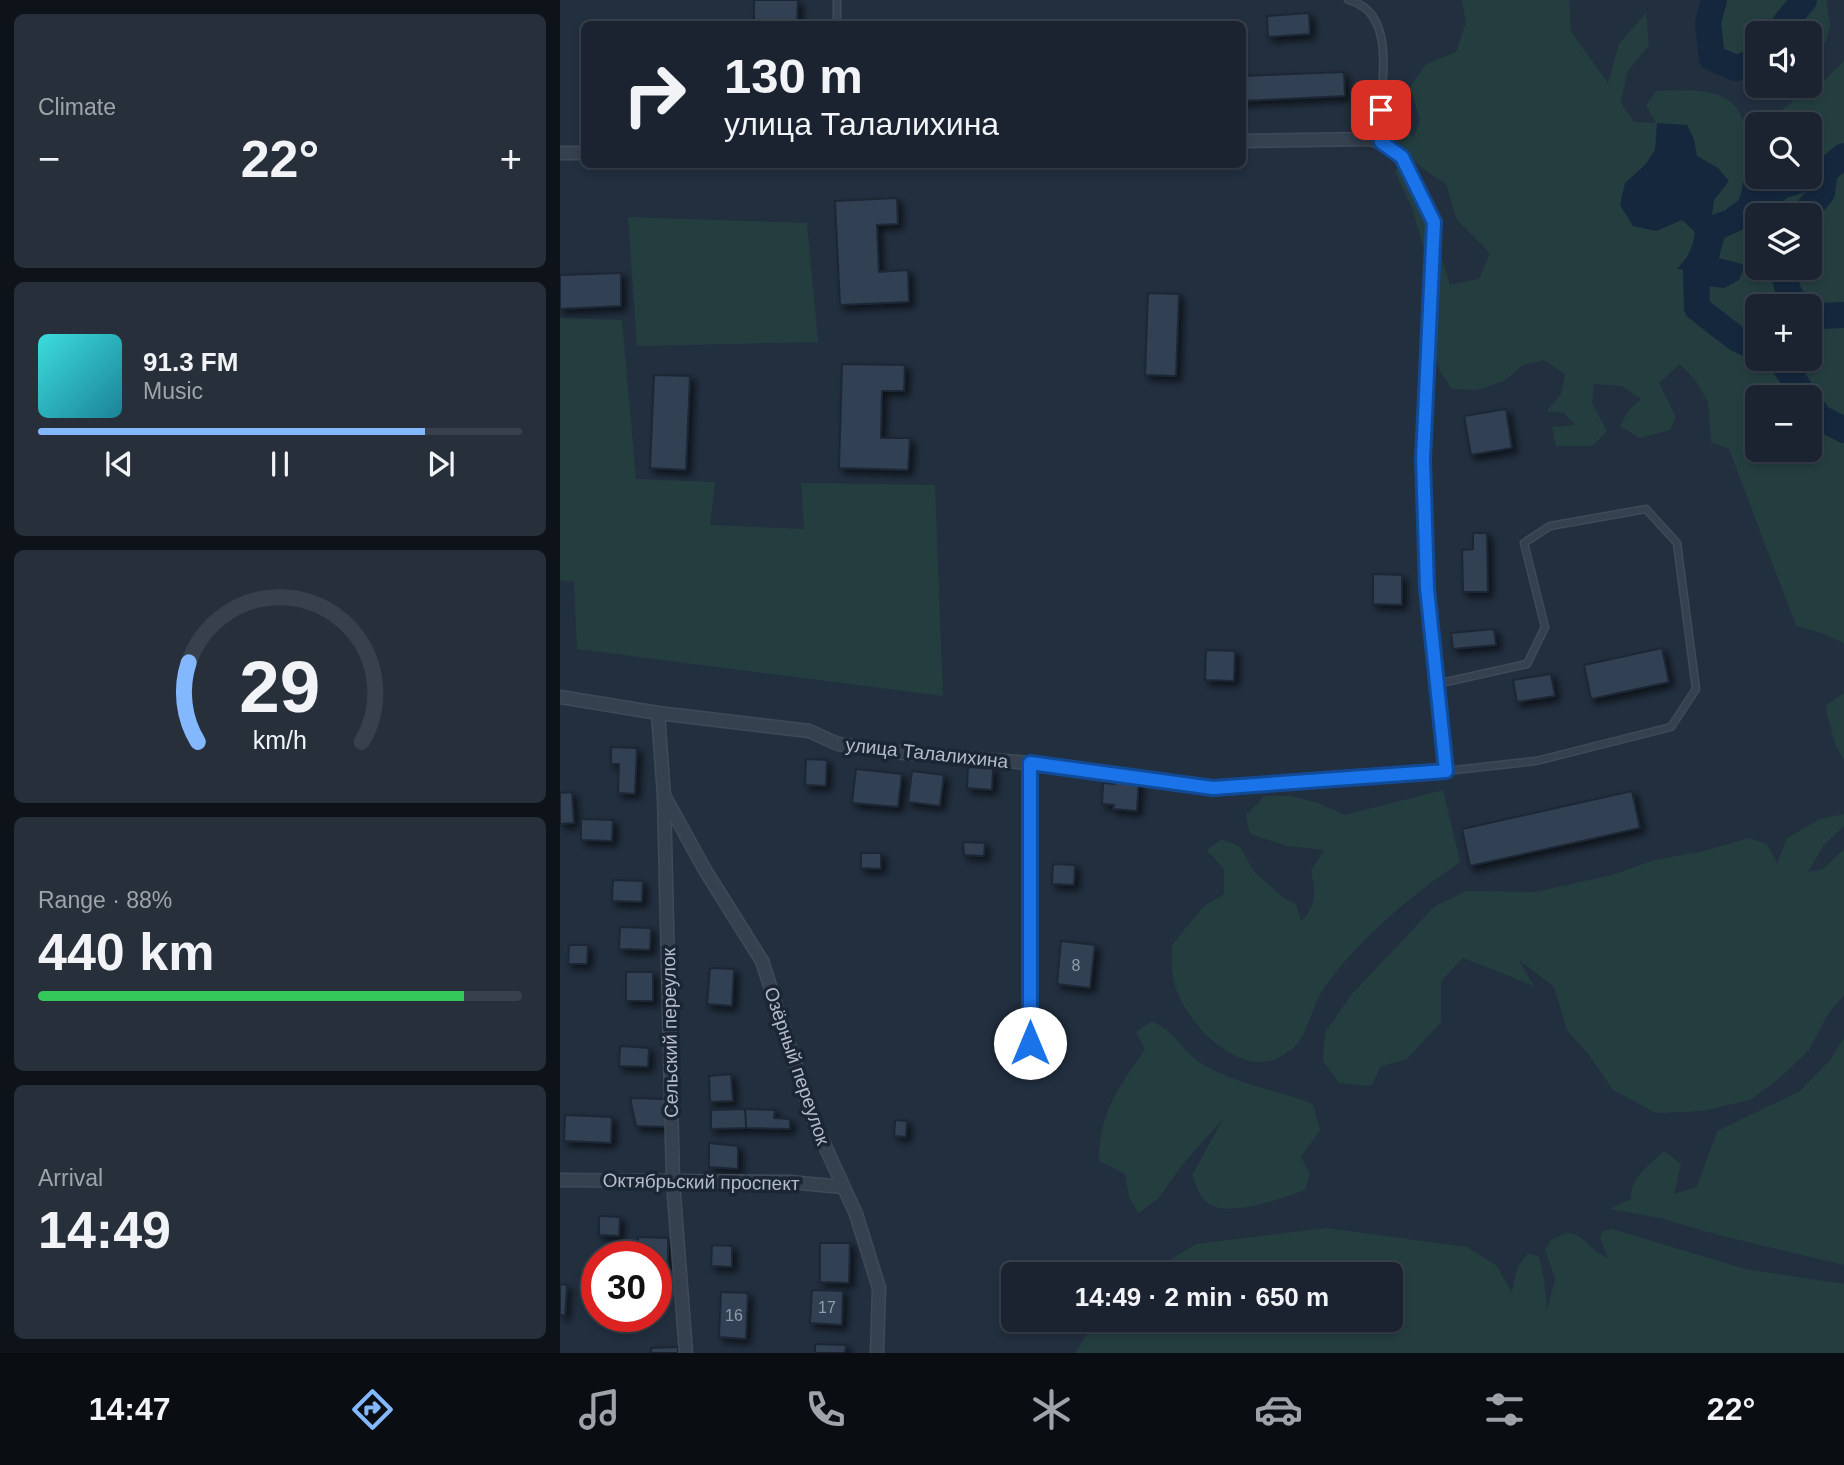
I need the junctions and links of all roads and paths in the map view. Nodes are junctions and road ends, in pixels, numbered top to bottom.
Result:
1 (836, 0) edge
2 (1348, 0) edge
3 (837, 21) edge
4 (1246, 141) edge
5 (1375, 141) junction
6 (560, 153) edge
7 (581, 153) edge
8 (1437, 684) junction
9 (560, 697) edge
10 (658, 713) junction
11 (1030, 763) junction
12 (1446, 771) junction
13 (664, 796) junction
14 (1030, 1043) dead end
15 (560, 1180) edge
16 (673, 1182) junction
17 (842, 1187) junction
18 (686, 1353) edge
19 (877, 1353) edge

1 - 3 lane
2 - 5 lane
4 - 5 street
5 - 8 street
6 - 7 street
8 - 12 street
8 - 12 lane
9 - 10 street, улица Талалихина
10 - 11 street, улица Талалихина
10 - 13 street, Сельский переулок
11 - 12 street, улица Талалихина
11 - 14 street
13 - 16 street, Сельский переулок
13 - 17 street, Озёрный переулок
15 - 16 street, Октябрьский проспект
16 - 17 street, Октябрьский проспект
16 - 18 street, Сельский переулок
17 - 19 street, Озёрный переулок

